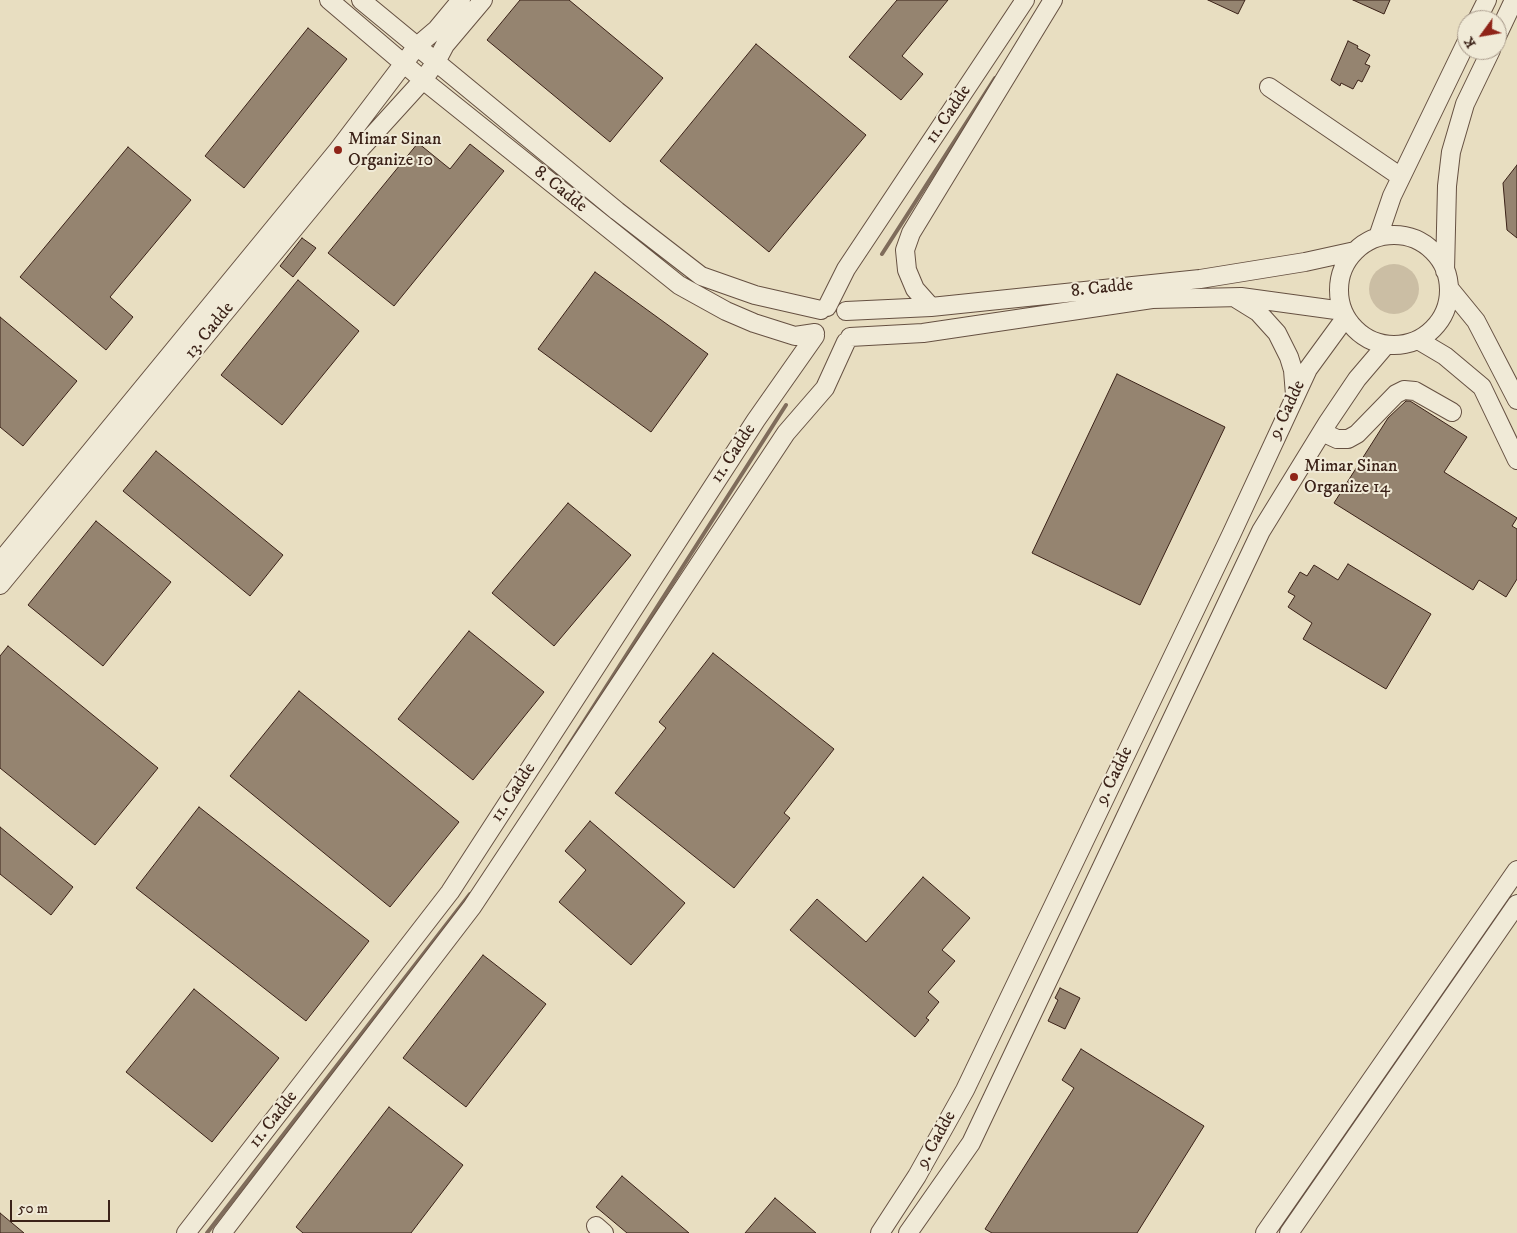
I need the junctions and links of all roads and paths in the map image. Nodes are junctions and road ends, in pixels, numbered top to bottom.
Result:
1 (329, 0) edge
2 (361, 0) edge
3 (461, 0) edge
4 (483, 0) edge
5 (1025, 0) edge
6 (1053, 0) edge
7 (1514, 0) edge
8 (1507, 15) edge
9 (417, 46) junction
10 (1458, 60) edge
11 (1486, 60) edge
12 (436, 62) junction
13 (404, 63) junction
14 (423, 80) junction
15 (1269, 87) dead end
16 (1402, 177) junction
17 (1378, 237) junction
18 (1355, 251) junction
19 (1447, 279) junction
20 (1234, 297) junction
21 (931, 306) junction
22 (824, 309) junction
23 (846, 311) junction
24 (1345, 314) junction
25 (815, 334) junction
26 (848, 340) junction
27 (1418, 340) junction
28 (1386, 345) junction
29 (1295, 396) junction
30 (1517, 400) edge
31 (1452, 412) dead end
32 (1322, 432) junction
33 (1517, 460) edge
34 (0, 562) edge
35 (0, 585) edge
36 (1517, 870) edge
37 (1517, 904) edge
38 (186, 1233) edge
39 (222, 1233) edge
40 (880, 1233) edge
41 (908, 1233) edge
42 (1265, 1233) edge
43 (1289, 1233) edge

1 - 13 street, 8. Cadde
2 - 9 street, 8. Cadde
3 - 9 street
4 - 12 street
5 - 22 street, 11. Cadde
6 - 21 street, 11. Cadde
7 - 8 street
9 - 12 street, 8. Cadde
9 - 13 street, 13. Cadde
10 - 16 street
11 - 19 street
12 - 14 street, 13. Cadde
12 - 22 street, 8. Cadde
13 - 14 street, 8. Cadde
13 - 34 street, 13. Cadde
14 - 25 street, 8. Cadde
14 - 35 street, 13. Cadde
15 - 16 street
16 - 17 street
17 - 18 street
17 - 19 street
18 - 21 street, 8. Cadde
18 - 24 street
19 - 27 street
19 - 30 street
20 - 24 street, 8. Cadde
20 - 26 street, 8. Cadde
20 - 29 street
21 - 23 street, 8. Cadde
22 - 23 street
22 - 25 street
23 - 26 street
24 - 28 street
24 - 29 street, 9. Cadde
25 - 26 street
25 - 38 street, 11. Cadde
26 - 39 street, 11. Cadde
27 - 28 street
27 - 33 street
28 - 32 street, 9. Cadde
29 - 40 street, 9. Cadde
31 - 32 street
32 - 41 street, 9. Cadde
36 - 42 street
37 - 43 street

